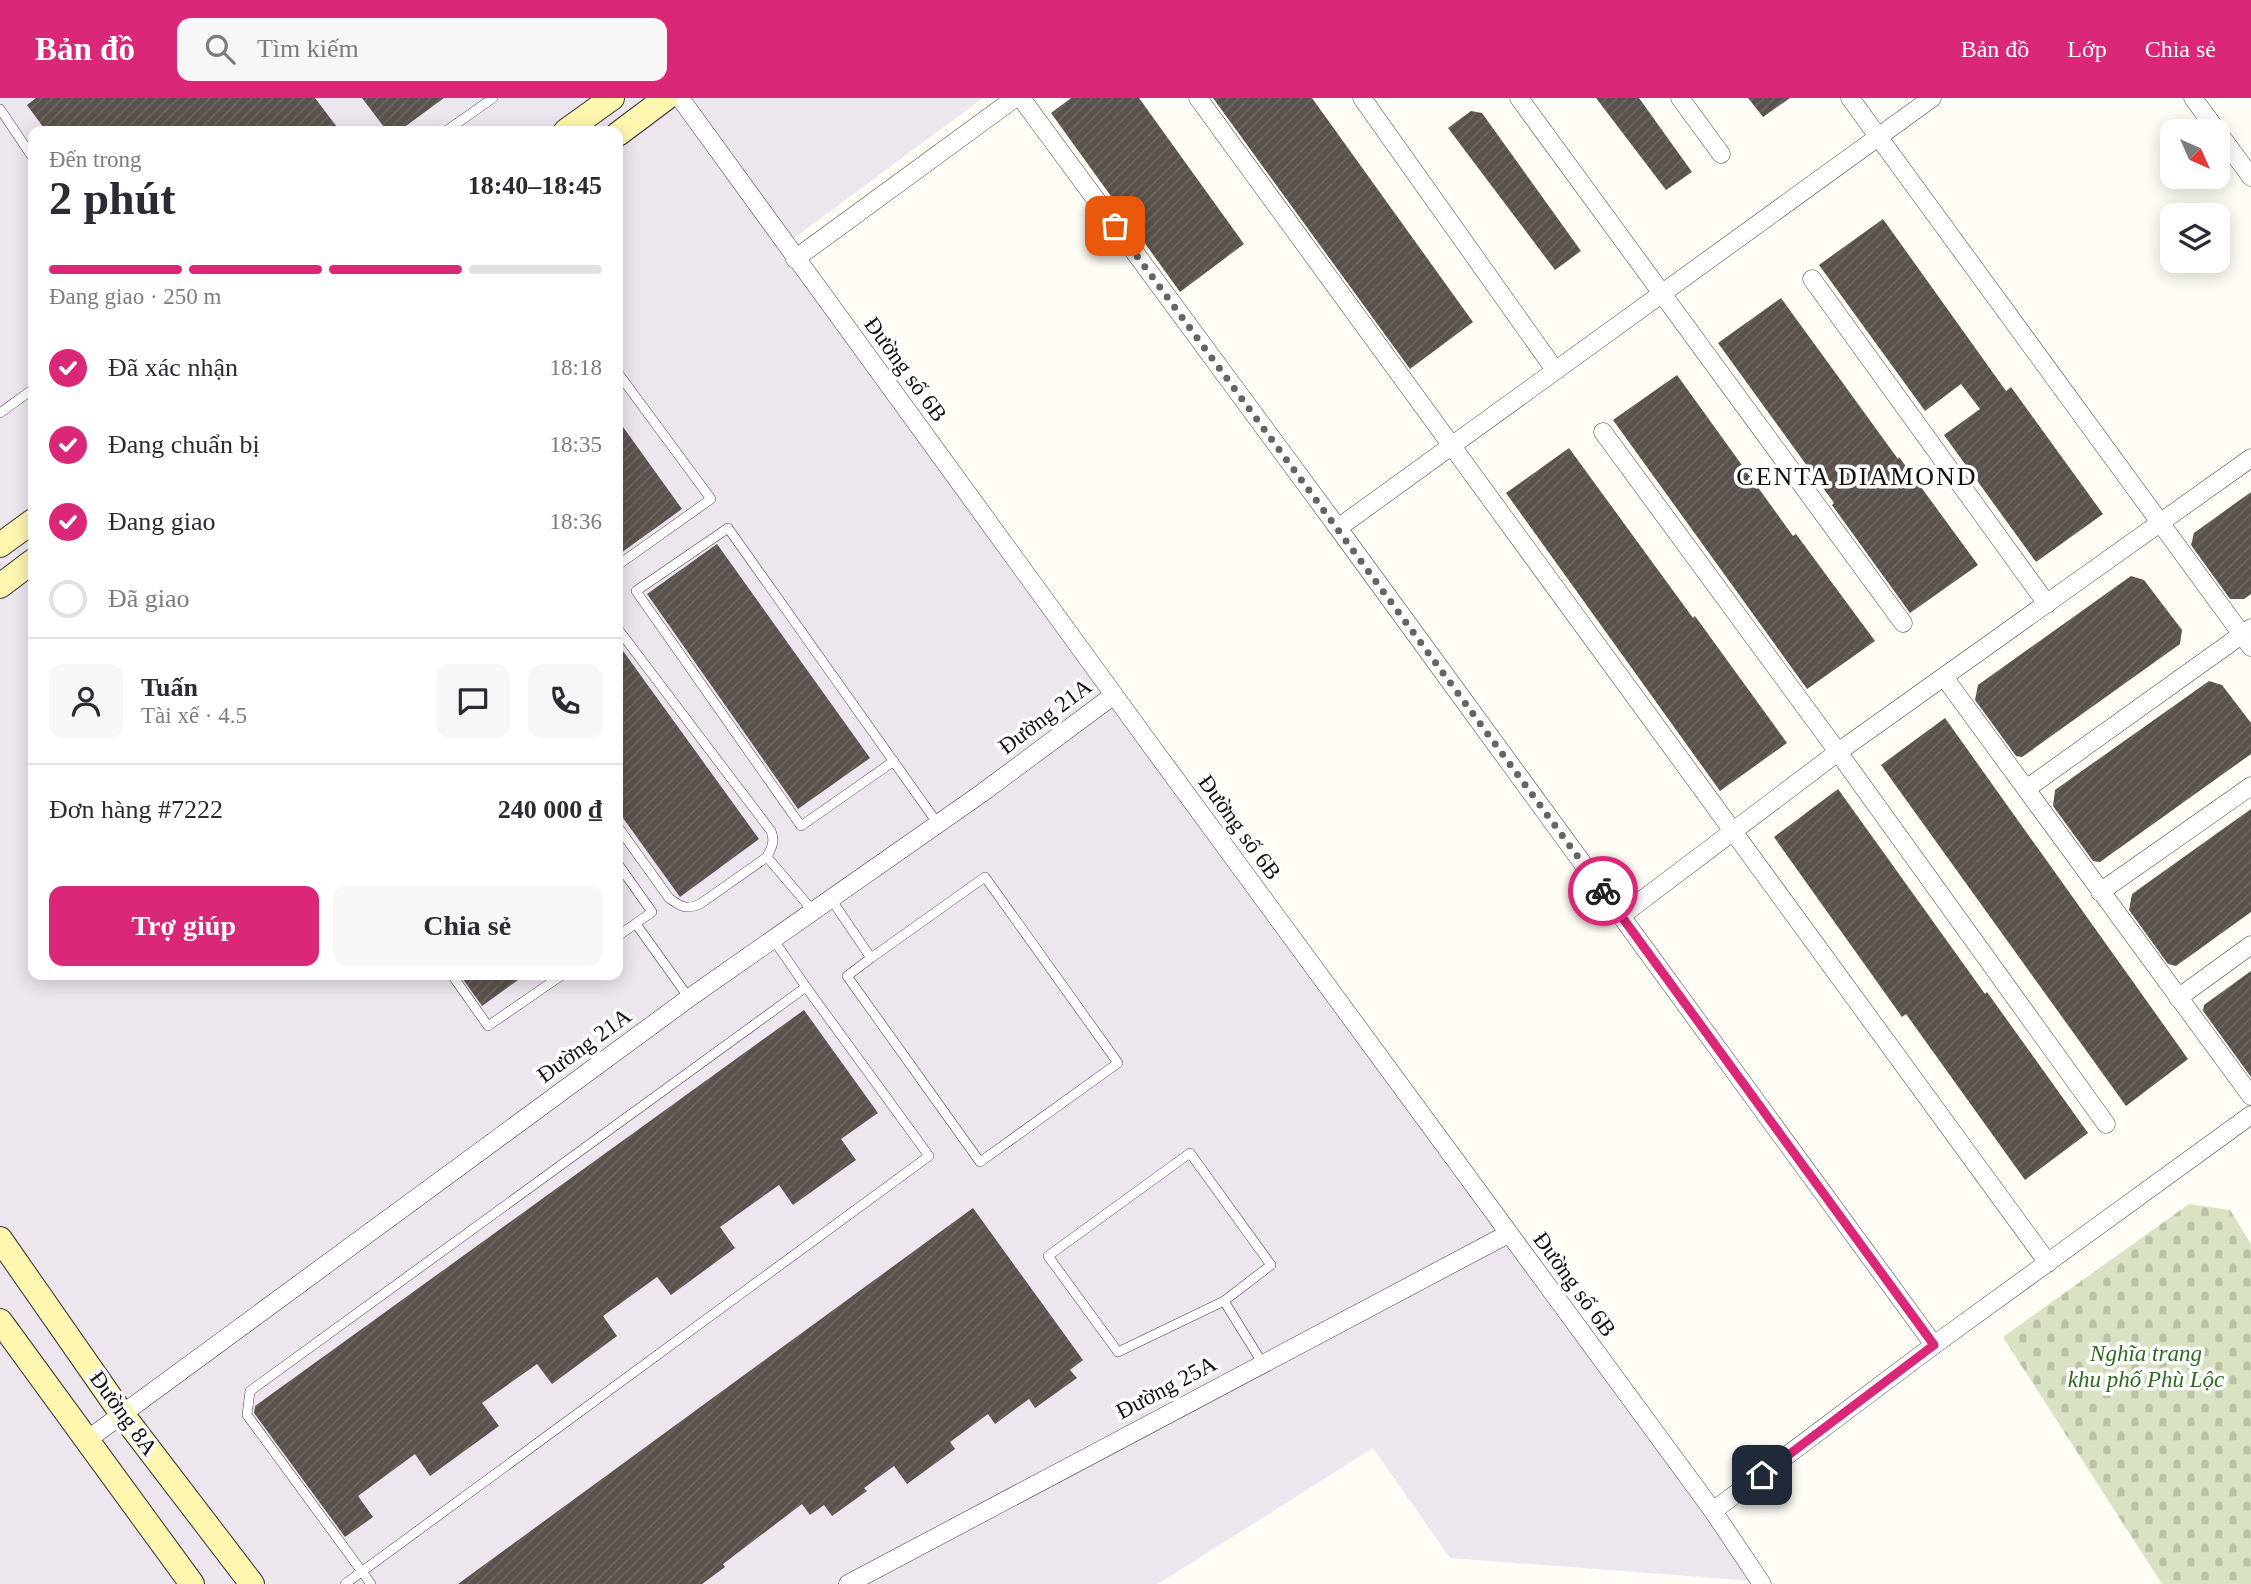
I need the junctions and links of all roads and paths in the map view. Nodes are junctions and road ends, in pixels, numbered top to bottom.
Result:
1 (493, 98) edge
2 (612, 98) edge
3 (666, 98) edge
4 (680, 98) edge
5 (1015, 98) edge
6 (1021, 98) edge
7 (1198, 98) edge
8 (1363, 98) edge
9 (1519, 98) edge
10 (1680, 98) edge
11 (1850, 98) edge
12 (1932, 98) edge
13 (2193, 98) edge
14 (0, 109) edge
15 (453, 126) edge
16 (573, 126) edge
17 (623, 130) edge
18 (1878, 136) junction
19 (28, 151) edge
20 (1721, 154) dead end
21 (2251, 177) edge
22 (795, 259) junction
23 (1812, 279) dead end
24 (1663, 293) junction
25 (1555, 370) junction
26 (623, 380) edge
27 (28, 393) edge
28 (0, 413) edge
29 (1603, 432) dead end
30 (1450, 446) junction
31 (2251, 458) edge
32 (2161, 523) junction
33 (28, 525) edge
34 (1338, 528) junction
35 (0, 545) edge
36 (623, 561) edge
37 (28, 565) edge
38 (0, 586) edge
39 (2047, 604) junction
40 (1903, 623) dead end
41 (623, 636) edge
42 (2248, 637) edge
43 (1944, 677) junction
44 (1114, 695) junction
45 (1839, 752) junction
46 (894, 761) junction
47 (2251, 786) edge
48 (2026, 789) junction
49 (938, 824) junction
50 (1734, 831) junction
51 (623, 834) edge
52 (767, 857) junction
53 (623, 871) edge
54 (2100, 892) junction
55 (831, 899) junction
56 (813, 911) junction
57 (1621, 916) junction
58 (636, 924) junction
59 (623, 933) edge
60 (773, 939) junction
61 (2251, 945) edge
62 (871, 958) junction
63 (456, 980) edge
64 (555, 980) edge
65 (806, 987) junction
66 (689, 998) junction
67 (2178, 998) junction
68 (2251, 1096) edge
69 (2251, 1115) edge
70 (2106, 1124) dead end
71 (1508, 1234) junction
72 (0, 1239) edge
73 (2048, 1263) junction
74 (1224, 1301) junction
75 (0, 1321) edge
76 (1934, 1345) junction
77 (1264, 1364) junction
78 (122, 1414) junction
79 (87, 1440) junction
80 (1713, 1511) junction
81 (362, 1572) junction
82 (192, 1584) edge
83 (252, 1584) edge
84 (345, 1584) edge
85 (371, 1584) edge
86 (848, 1584) edge
87 (1762, 1584) edge

1 - 15 lane
2 - 16 street
3 - 17 street
4 - 22 street, Đường số 6B
5 - 22 street
6 - 34 street
7 - 30 street
8 - 25 street
9 - 24 street
10 - 20 street
11 - 18 street
12 - 18 street
13 - 21 street
14 - 19 lane
18 - 24 street
18 - 32 street
22 - 44 street, Đường số 6B
23 - 39 street
24 - 25 street
24 - 40 street
25 - 30 street
26 - 36 lane
27 - 28 lane
29 - 45 street
30 - 34 street
30 - 50 street
31 - 32 street
32 - 39 street
32 - 42 street
33 - 35 street
34 - 57 street
37 - 38 street
39 - 43 street
41 - 52 lane
42 - 48 street
43 - 45 street
43 - 48 street
44 - 49 street, Đường 21A
44 - 71 street, Đường số 6B
45 - 50 street
45 - 70 street
46 - 46 lane
46 - 49 lane
47 - 54 street
48 - 54 street
49 - 55 street, Đường 21A
50 - 57 street
50 - 73 street
51 - 52 lane
52 - 56 lane
53 - 58 lane
54 - 67 street
55 - 56 street, Đường 21A
55 - 62 lane
56 - 60 street, Đường 21A
57 - 76 street
58 - 59 lane
58 - 66 lane
60 - 65 lane
60 - 66 street, Đường 21A
61 - 67 street
62 - 62 lane
63 - 64 lane
65 - 81 lane
65 - 81 lane
66 - 78 street, Đường 21A
67 - 68 street
69 - 73 street
71 - 77 street, Đường 25A
71 - 80 street, Đường số 6B
72 - 78 street, Đường 8A
73 - 76 street
74 - 74 lane
74 - 77 lane
75 - 79 street, Đường 8A
76 - 80 street
77 - 86 street, Đường 25A
78 - 79 street, Đường 21A
78 - 83 street, Đường 8A
79 - 82 street, Đường 8A
80 - 87 street, Đường số 6B
81 - 84 lane
81 - 85 lane

